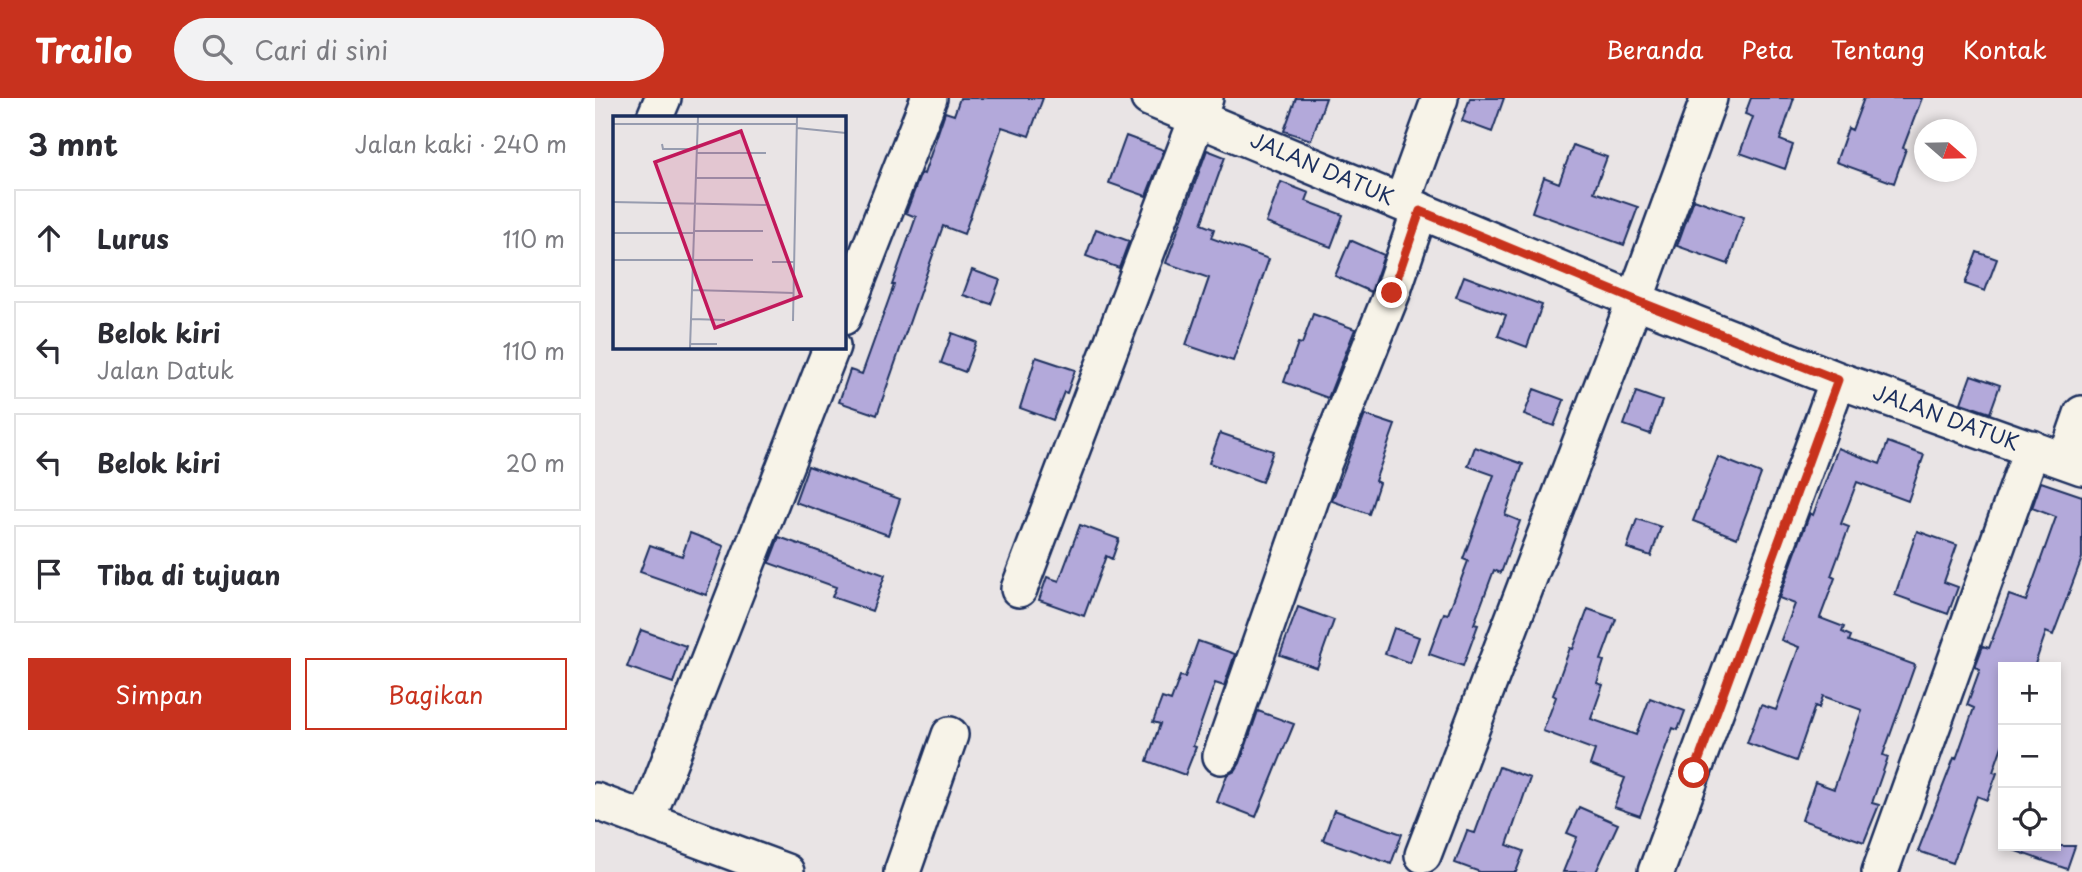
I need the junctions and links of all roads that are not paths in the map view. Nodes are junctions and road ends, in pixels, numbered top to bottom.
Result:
1 (663, 98) edge
2 (929, 98) edge
3 (1150, 98) edge
4 (1440, 98) edge
5 (1709, 98) edge
6 (1201, 108) edge
7 (655, 116) edge
8 (1411, 207) junction
9 (1635, 300) junction
10 (845, 312) edge
11 (831, 348) edge
12 (1838, 380) junction
13 (2082, 414) edge
14 (2032, 448) junction
15 (2074, 464) edge
16 (1019, 589) dead end
17 (950, 735) dead end
18 (1221, 756) dead end
19 (595, 801) edge
20 (646, 821) junction
21 (1423, 855) dead end
22 (786, 872) edge
23 (902, 872) edge
24 (1656, 872) edge
25 (1880, 872) edge

1 - 7 street
2 - 10 street
3 - 6 street, JALAN DATUK
4 - 8 street
5 - 9 street
6 - 8 street, JALAN DATUK
6 - 16 street
8 - 9 street, JALAN DATUK
8 - 18 street
9 - 12 street, JALAN DATUK
9 - 21 street
11 - 20 street
12 - 14 street, JALAN DATUK
12 - 24 street
13 - 15 street
14 - 15 street, JALAN DATUK
14 - 25 street
17 - 23 street
19 - 20 street
20 - 22 street

